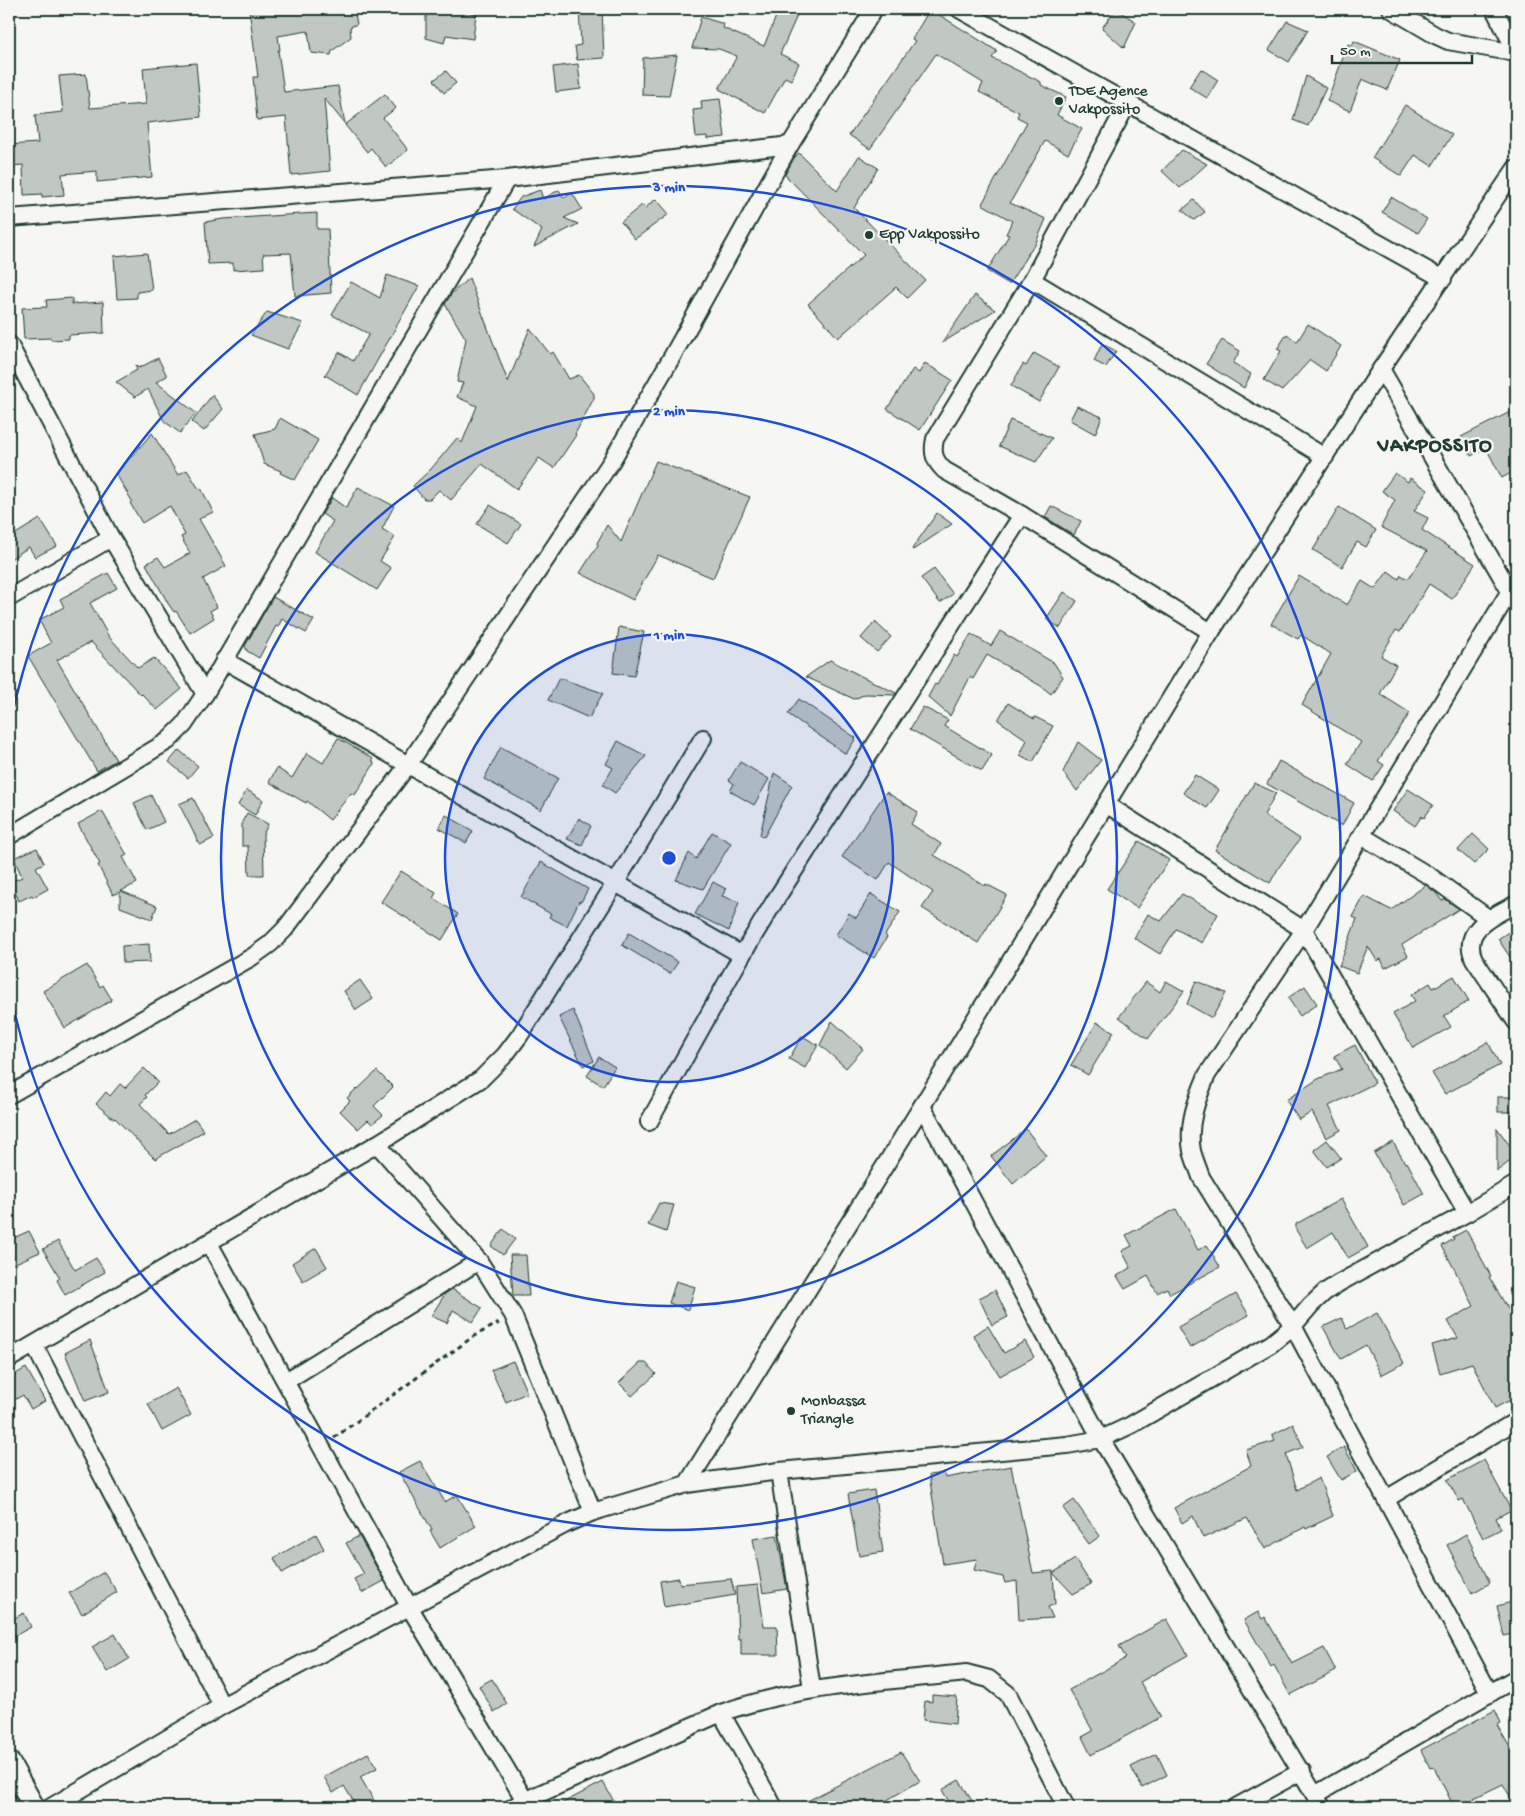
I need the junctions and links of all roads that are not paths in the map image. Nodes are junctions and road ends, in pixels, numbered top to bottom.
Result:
1 (874, 9) edge
2 (959, 9) edge
3 (1391, 9) edge
4 (1494, 9) edge
5 (1516, 52) edge
6 (1128, 103) junction
7 (790, 145) junction
8 (1516, 168) edge
9 (507, 179) junction
10 (9, 218) edge
11 (1443, 279) junction
12 (1032, 280) junction
13 (9, 344) edge
14 (12, 361) edge
15 (1381, 369) junction
16 (1324, 457) junction
17 (1022, 514) junction
18 (111, 538) junction
19 (1513, 596) edge
20 (9, 598) edge
21 (1211, 632) junction
22 (224, 660) junction
23 (205, 694) junction
24 (703, 738) dead end
25 (408, 765) junction
26 (1106, 804) junction
27 (9, 836) edge
28 (1362, 836) junction
29 (616, 882) junction
30 (1516, 904) edge
31 (1488, 918) junction
32 (1304, 930) junction
33 (742, 955) junction
34 (1516, 1022) edge
35 (9, 1095) edge
36 (922, 1106) junction
37 (649, 1122) dead end
38 (377, 1144) junction
39 (1516, 1184) edge
40 (1468, 1213) junction
41 (209, 1243) junction
42 (478, 1261) junction
43 (1293, 1326) junction
44 (34, 1345) junction
45 (9, 1359) edge
46 (286, 1381) junction
47 (1516, 1421) edge
48 (1102, 1439) junction
49 (779, 1471) junction
50 (687, 1484) junction
51 (1386, 1499) junction
52 (593, 1512) junction
53 (410, 1608) junction
54 (1516, 1678) edge
55 (812, 1689) junction
56 (1490, 1694) junction
57 (222, 1706) junction
58 (721, 1713) junction
59 (9, 1762) edge
60 (1302, 1771) junction
61 (1319, 1801) edge
62 (522, 1805) edge
63 (34, 1807) edge
64 (51, 1807) edge
65 (774, 1807) edge
66 (1066, 1807) edge
67 (1236, 1807) edge

1 - 7 street
2 - 6 street
3 - 5 street
4 - 5 street
6 - 11 street
6 - 12 street
7 - 9 street
7 - 25 street
8 - 11 street
9 - 10 street
9 - 22 street
11 - 15 street
12 - 16 street
12 - 17 street
13 - 14 street
14 - 18 street
15 - 16 street
15 - 19 street
16 - 21 street
17 - 21 street
17 - 33 street
18 - 20 street
18 - 23 street
19 - 28 street
21 - 26 street
22 - 23 street
22 - 25 street
23 - 27 street
24 - 29 street
25 - 29 street
25 - 35 street
26 - 32 street
26 - 36 street
28 - 31 street
28 - 32 street
29 - 33 street
29 - 38 street
30 - 31 street
31 - 34 street
32 - 40 street
32 - 43 street
33 - 37 street
36 - 48 street
36 - 50 street
38 - 41 street
38 - 42 street
39 - 40 street
40 - 43 street
41 - 44 street
41 - 46 street
42 - 46 street
42 - 52 street
43 - 48 street
43 - 51 street
44 - 45 street
44 - 57 street
46 - 53 street
47 - 51 street
48 - 49 street
48 - 60 street
49 - 50 street
49 - 55 street
50 - 52 street
51 - 56 street
52 - 53 street
53 - 57 street
53 - 62 street
54 - 56 street
55 - 58 street
55 - 66 street
56 - 61 street
57 - 64 street
58 - 62 street
58 - 65 street
59 - 63 street
60 - 61 street
60 - 67 street

